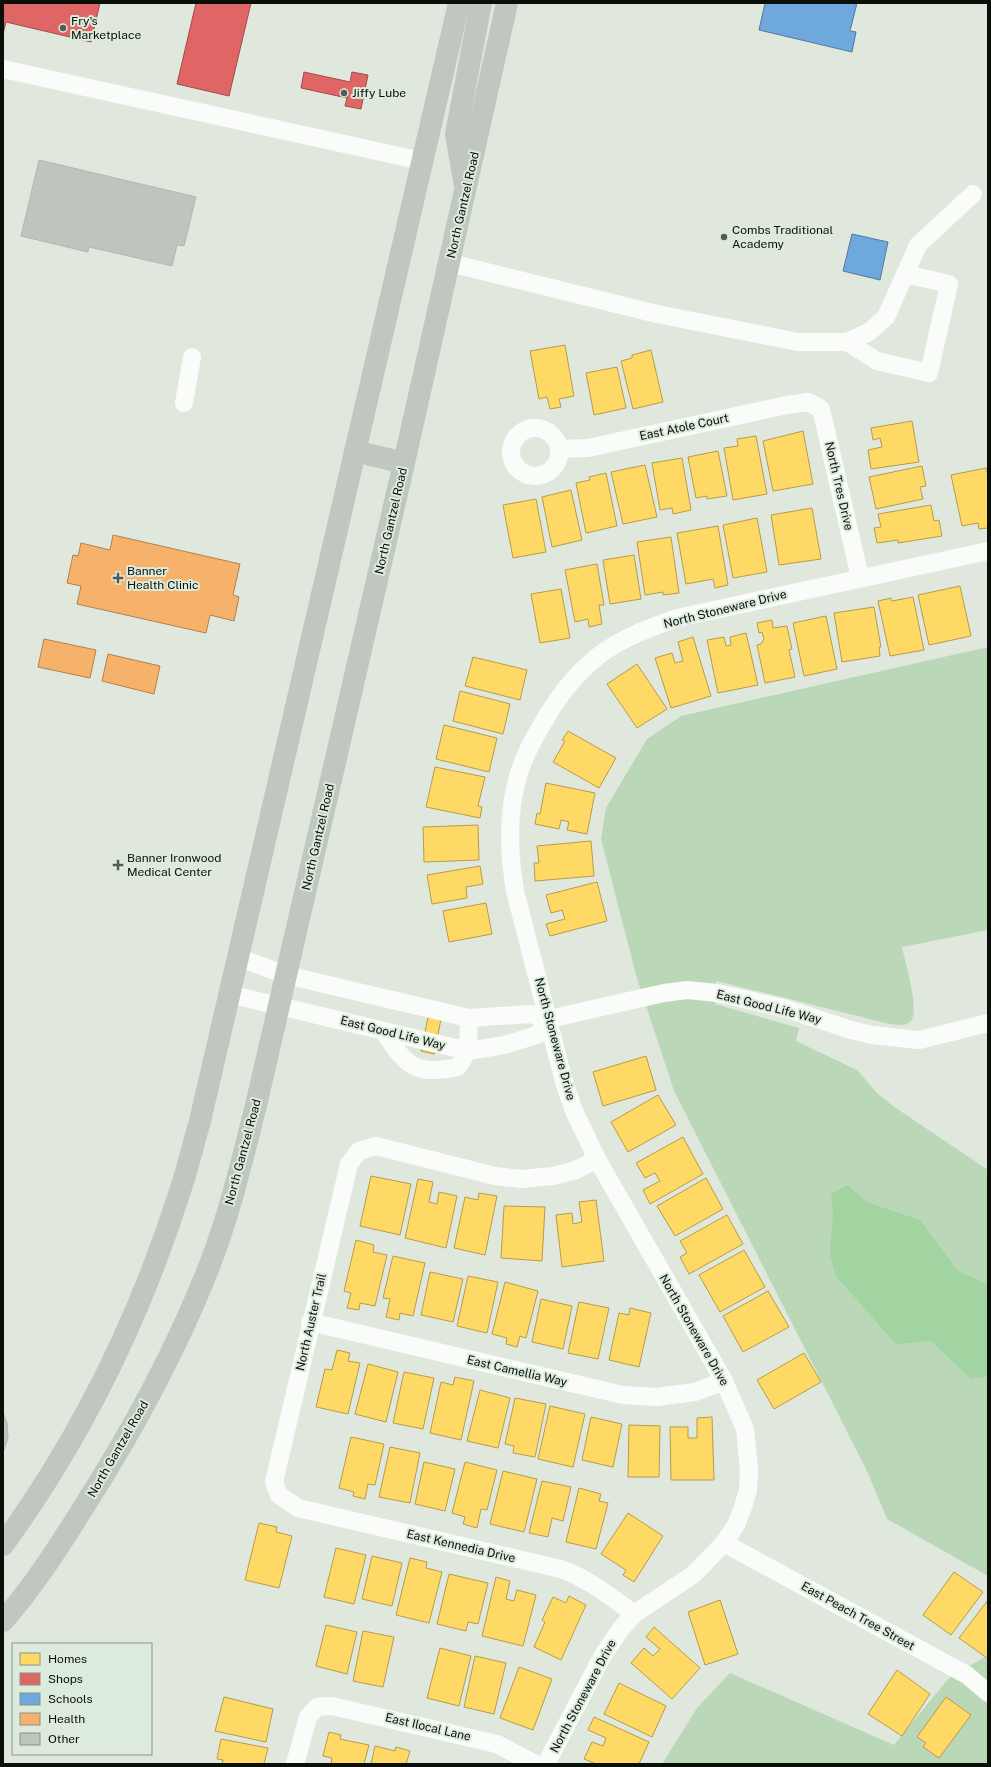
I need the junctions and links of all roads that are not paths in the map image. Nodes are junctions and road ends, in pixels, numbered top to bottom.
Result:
1 (459, 3) edge
2 (481, 3) edge
3 (507, 3) edge
4 (3, 69) edge
5 (422, 161) junction
6 (466, 192) junction
7 (973, 194) dead end
8 (450, 263) junction
9 (905, 274) junction
10 (847, 342) junction
11 (192, 357) dead end
12 (808, 402) joint
13 (184, 403) dead end
14 (559, 449) dead end
15 (355, 451) junction
16 (404, 463) junction
17 (988, 551) edge
18 (860, 577) junction
19 (237, 957) junction
20 (286, 975) junction
21 (229, 994) junction
22 (279, 1005) junction
23 (469, 1018) junction
24 (549, 1019) junction
25 (988, 1023) edge
26 (384, 1031) junction
27 (468, 1051) junction
28 (596, 1159) junction
29 (310, 1322) junction
30 (724, 1381) junction
31 (279, 1495) joint
32 (724, 1543) junction
33 (3, 1545) edge
34 (634, 1614) junction
35 (3, 1622) edge
36 (988, 1693) edge
37 (295, 1764) edge
38 (535, 1764) edge
39 (546, 1764) edge

1 - 5 main road
2 - 6 main road
3 - 6 main road, North Gantzel Road
4 - 5 street
5 - 15 main road
6 - 8 main road, North Gantzel Road
7 - 9 street
8 - 10 street
8 - 16 main road, North Gantzel Road
9 - 10 street
9 - 10 street
11 - 13 street
12 - 14 street, East Atole Court
12 - 18 street, North Tres Drive
15 - 16 main road
15 - 19 main road
16 - 20 main road, North Gantzel Road
17 - 18 street, North Stoneware Drive
18 - 24 street, North Stoneware Drive
19 - 20 street, East Good Life Way
19 - 21 main road
20 - 22 main road, North Gantzel Road
20 - 23 street, East Good Life Way
21 - 22 street, East Good Life Way
21 - 33 main road
22 - 26 street, East Good Life Way
22 - 35 main road, North Gantzel Road
23 - 24 street, East Good Life Way
23 - 27 street
24 - 25 street, East Good Life Way
24 - 27 street, East Good Life Way
24 - 28 street, North Stoneware Drive
26 - 27 street, East Good Life Way
26 - 27 street
28 - 29 street, North Auster Trail
28 - 30 street, North Stoneware Drive
29 - 30 street, East Camellia Way
29 - 31 street, North Auster Trail
30 - 32 street, North Stoneware Drive
31 - 34 street, East Kennedia Drive
32 - 34 street, North Stoneware Drive
32 - 36 street, East Peach Tree Street
34 - 39 street, North Stoneware Drive
37 - 38 street, East Ilocal Lane

